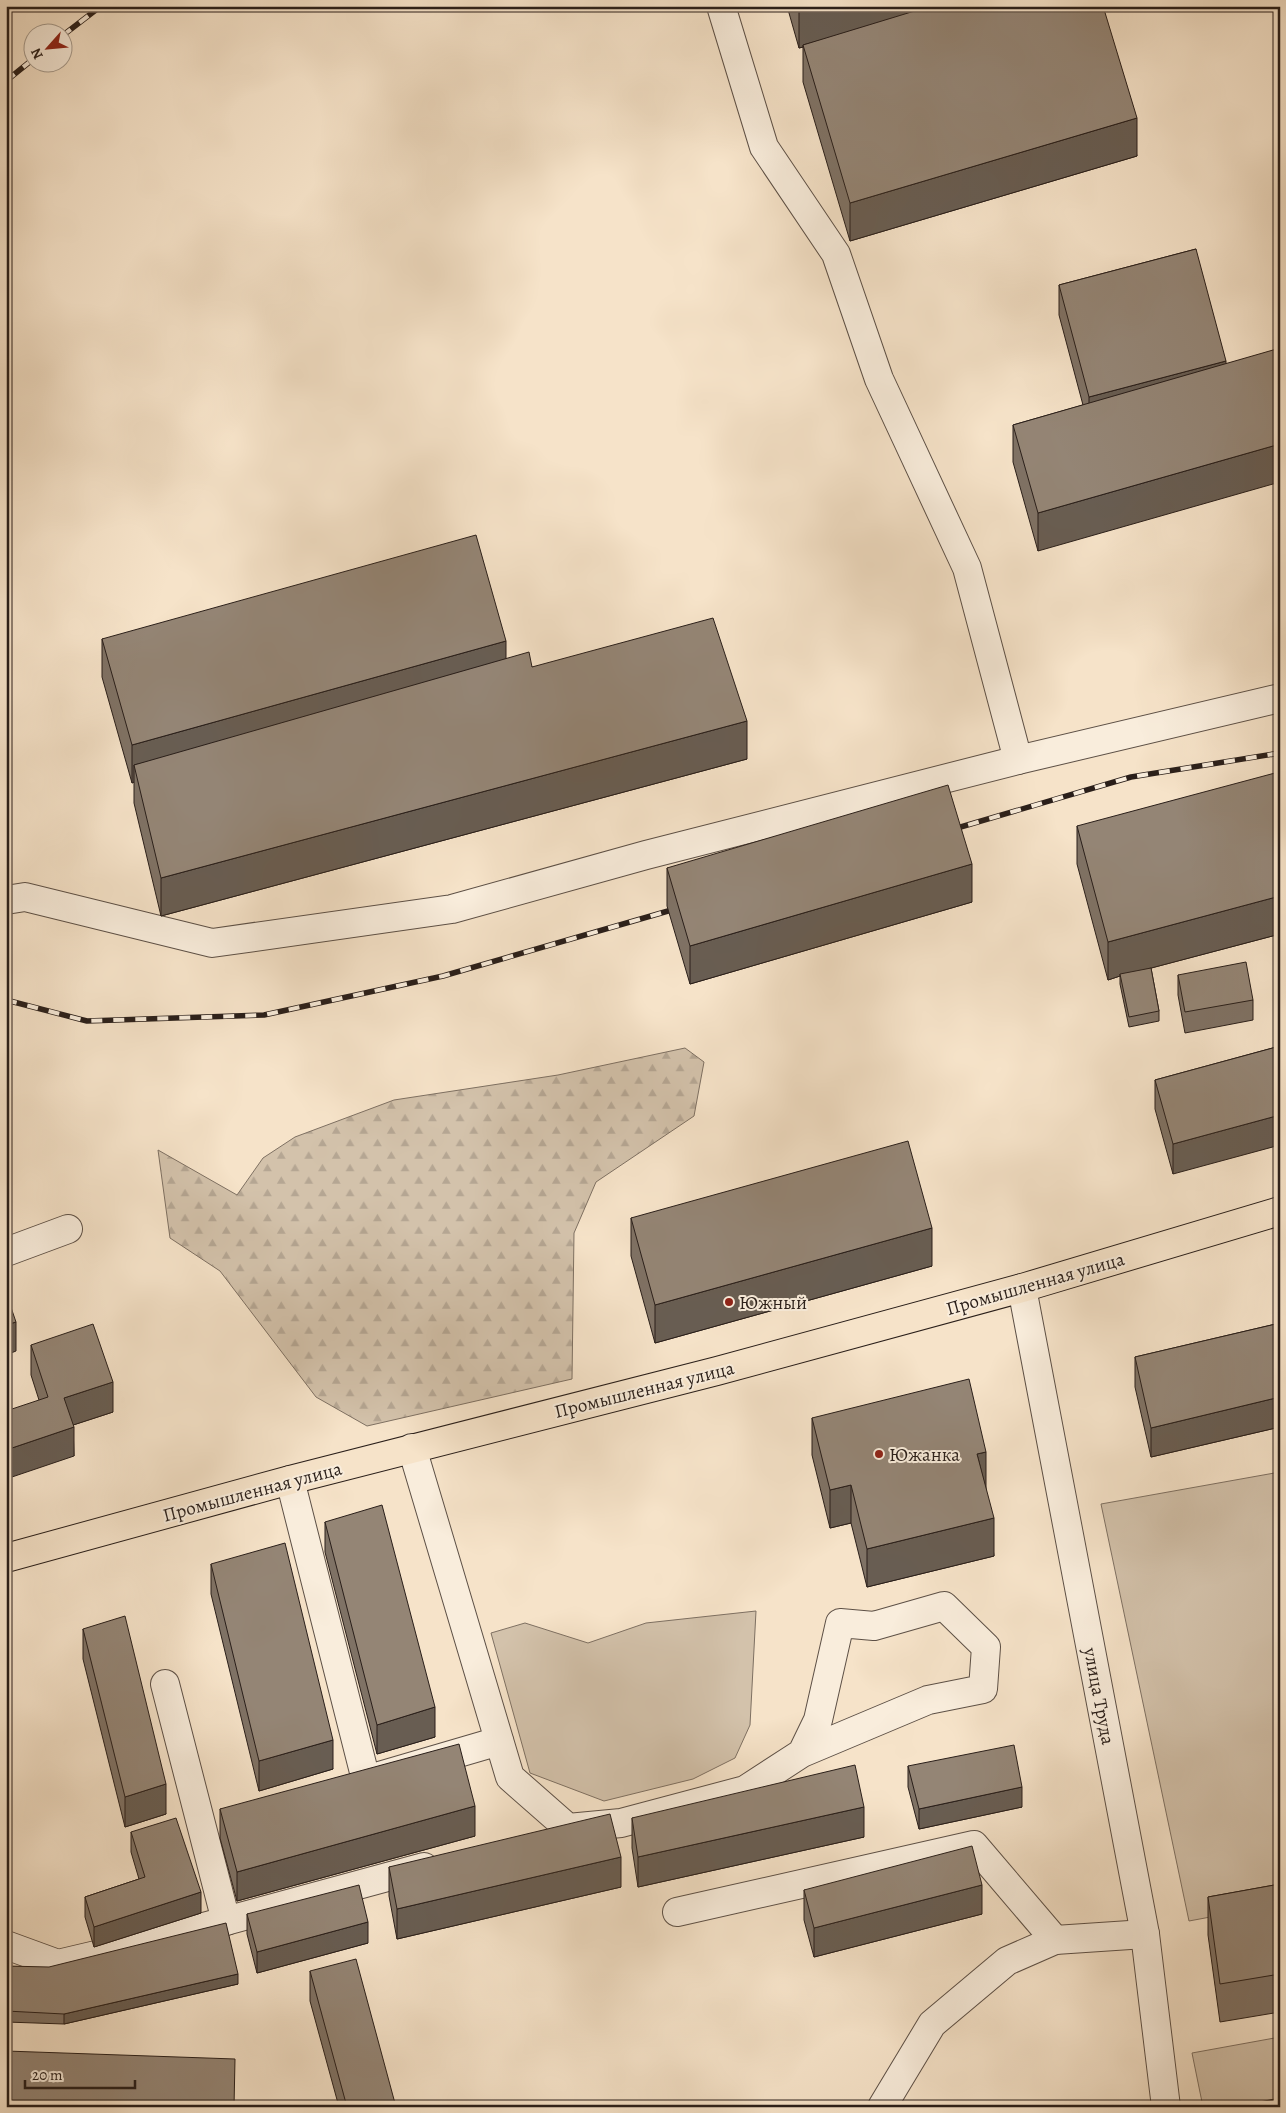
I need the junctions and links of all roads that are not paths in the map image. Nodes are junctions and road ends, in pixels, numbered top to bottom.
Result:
1 (721, 6) edge
2 (1280, 698) edge
3 (1018, 760) junction
4 (6, 900) edge
5 (1280, 1211) edge
6 (68, 1229) dead end
7 (6, 1252) edge
8 (1022, 1288) junction
9 (412, 1448) junction
10 (290, 1480) junction
11 (6, 1558) edge
12 (165, 1684) dead end
13 (499, 1741) junction
14 (802, 1753) junction
15 (366, 1780) junction
16 (339, 1788) edge
17 (230, 1820) edge
18 (203, 1828) junction
19 (568, 1828) junction
20 (539, 1835) edge
21 (444, 1861) edge
22 (677, 1912) dead end
23 (226, 1920) junction
24 (1145, 1934) junction
25 (1055, 1940) junction
26 (6, 1946) edge
27 (882, 2107) edge
28 (1166, 2107) edge

1 - 3 street
2 - 3 street
3 - 4 street
5 - 8 main road, Промышленная улица
6 - 7 street
8 - 9 main road, Промышленная улица
8 - 24 street, улица Труда
9 - 10 main road, Промышленная улица
9 - 13 street
10 - 11 main road, Промышленная улица
10 - 15 street
12 - 18 street
13 - 15 street
13 - 19 street
14 - 14 street
14 - 19 street
15 - 16 street
17 - 18 street
18 - 23 street
19 - 20 street
21 - 23 street
22 - 25 street
23 - 26 street
24 - 25 street
24 - 28 street, улица Труда
25 - 27 street

